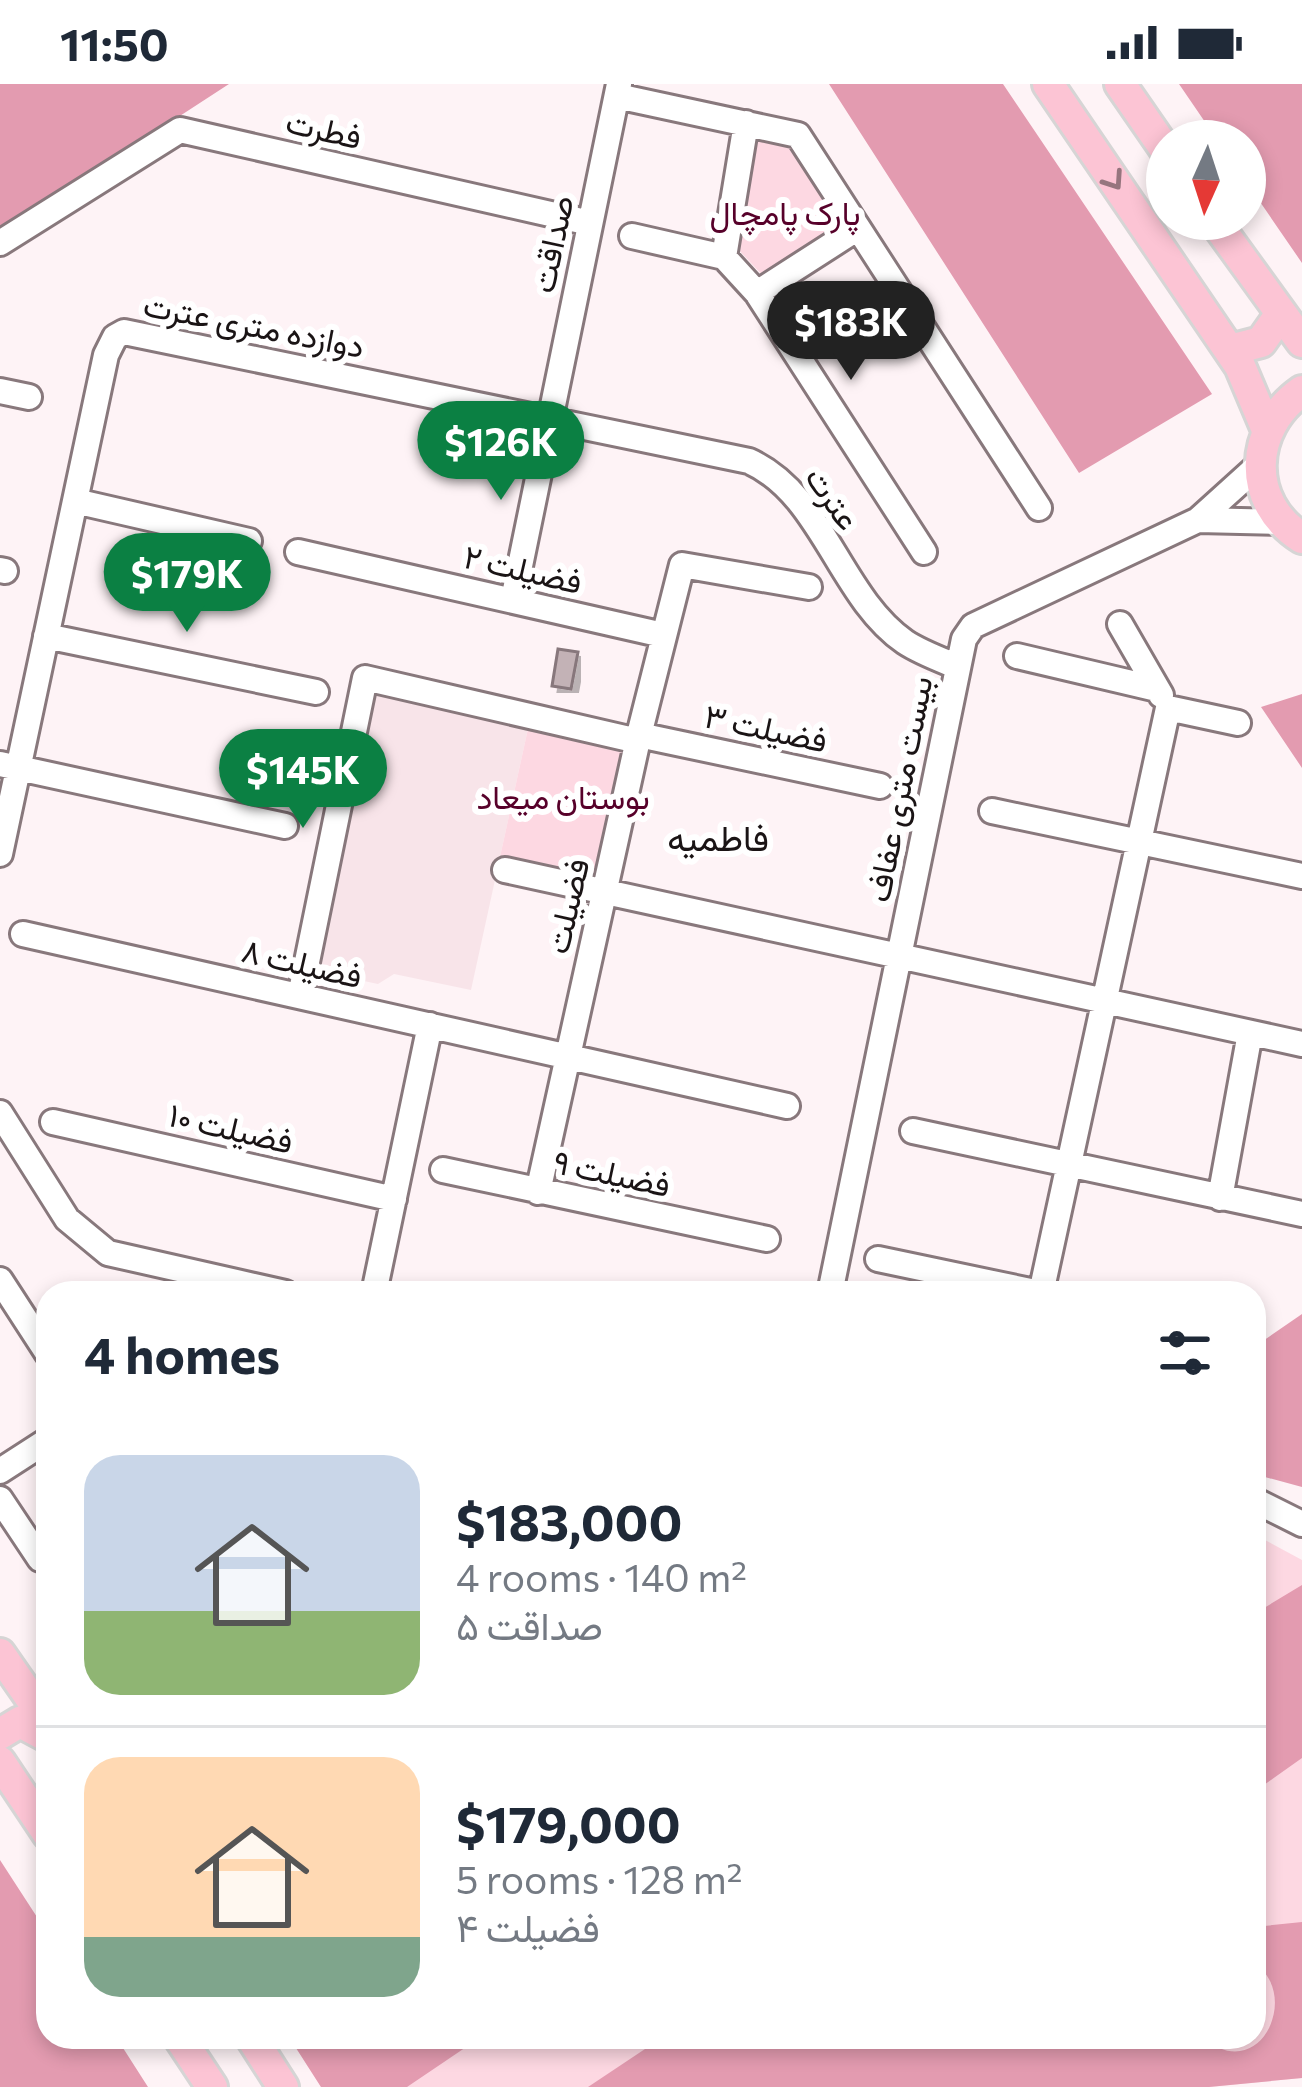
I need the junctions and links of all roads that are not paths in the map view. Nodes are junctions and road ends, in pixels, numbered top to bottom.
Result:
1 (1048, 84) edge
2 (1120, 84) edge
3 (618, 90) edge
4 (1146, 122) edge
5 (746, 123) junction
6 (590, 223) junction
7 (858, 228) junction
8 (632, 236) dead end
9 (1228, 240) edge
10 (0, 243) edge
11 (724, 257) junction
12 (758, 293) junction
13 (1280, 315) junction
14 (1302, 341) edge
15 (1230, 350) junction
16 (0, 391) edge
17 (1302, 391) edge
18 (29, 398) dead end
19 (549, 418) junction
20 (1267, 430) junction
21 (1260, 464) junction
22 (75, 501) junction
23 (1039, 508) dead end
24 (1198, 520) junction
25 (1292, 530) edge
26 (249, 541) dead end
27 (298, 552) dead end
28 (923, 552) dead end
29 (809, 587) dead end
30 (513, 600) junction
31 (1120, 624) dead end
32 (663, 635) junction
33 (46, 636) junction
34 (1017, 656) dead end
35 (956, 666) junction
36 (316, 692) dead end
37 (1163, 698) junction
38 (1238, 723) dead end
39 (638, 738) junction
40 (9, 766) edge
41 (880, 786) dead end
42 (992, 811) dead end
43 (285, 826) dead end
44 (1138, 842) junction
45 (0, 854) edge
46 (506, 870) dead end
47 (1302, 876) edge
48 (603, 893) junction
49 (23, 934) dead end
50 (899, 957) junction
51 (300, 996) junction
52 (1103, 1000) junction
53 (430, 1025) junction
54 (1250, 1033) junction
55 (1302, 1044) edge
56 (567, 1056) junction
57 (787, 1106) dead end
58 (0, 1113) edge
59 (53, 1123) dead end
60 (913, 1131) dead end
61 (1068, 1167) junction
62 (443, 1170) dead end
63 (538, 1192) junction
64 (1220, 1198) junction
65 (394, 1199) junction
66 (1302, 1214) edge
67 (767, 1238) dead end
68 (878, 1259) dead end
69 (0, 1280) edge
70 (232, 1281) edge
71 (377, 1281) edge
72 (832, 1281) edge
73 (983, 1281) edge
74 (1044, 1281) edge
75 (36, 1336) edge
76 (36, 1448) edge
77 (0, 1471) edge
78 (0, 1498) edge
79 (1266, 1506) edge
80 (1302, 1524) edge
81 (36, 1553) edge
82 (0, 1654) edge
83 (36, 1706) edge
84 (36, 1731) edge
85 (0, 1734) edge
86 (0, 1750) edge
87 (7, 1772) edge
88 (36, 1816) edge
89 (187, 2049) edge
90 (259, 2049) edge
91 (212, 2087) edge
92 (283, 2087) edge

1 -> 15 main road
2 - 4 main road
3 - 5 street
3 - 6 street, صداقت
5 - 7 street
5 - 11 street
6 - 10 street, فطرت
6 - 19 street, صداقت
7 - 12 street
7 - 23 street
8 - 11 street
9 - 13 main road
11 - 12 street
12 - 28 street
13 - 14 main road
13 - 15 main road
15 - 20 main road
16 - 18 street
17 - 20 main road
19 - 22 street, دوازده متری عترت
19 - 30 street
19 - 35 street, عترت
20 - 21 main road
21 - 24 street, بیست متری عفاف
21 - 25 main road
22 - 26 street
22 - 33 street, دوازده متری عترت
24 - 25 street
24 - 35 street, بیست متری عفاف
27 - 30 street, فضیلت ۲
29 - 32 street, فضیلت
30 - 32 street, فضیلت ۲
31 - 37 street
32 - 39 street, فضیلت
33 - 36 street
33 - 40 street, دوازده متری عترت
34 - 37 street
35 - 50 street, بیست متری عفاف
37 - 38 street
37 - 44 street
39 - 41 street, فضیلت ۳
39 - 48 street, فضیلت
39 - 51 street, فضیلت ۳
40 - 43 street
40 - 45 street, دوازده متری عترت
42 - 44 street
44 - 47 street
44 - 52 street
46 - 48 street
48 - 50 street
48 - 56 street, فضیلت
49 - 51 street, فضیلت ۸
50 - 52 street
50 - 72 street, بیست متری عفاف
51 - 53 street, فضیلت ۸
52 - 54 street
52 - 61 street
53 - 56 street, فضیلت ۸
53 - 65 street
54 - 55 street
54 - 64 street
56 - 57 street, فضیلت ۸
56 - 63 street, فضیلت
58 - 70 street
59 - 65 street, فضیلت ۱۰
60 - 61 street
61 - 64 street
61 - 74 street
62 - 63 street, فضیلت ۹
63 - 67 street, فضیلت ۹
64 - 66 street
65 - 71 street
68 - 73 street
69 - 75 street
76 - 77 street
78 - 81 street
79 - 80 street
82 - 83 main road
84 - 85 main road
86 - 87 main road
87 - 88 main road
89 - 91 main road
90 - 92 main road

